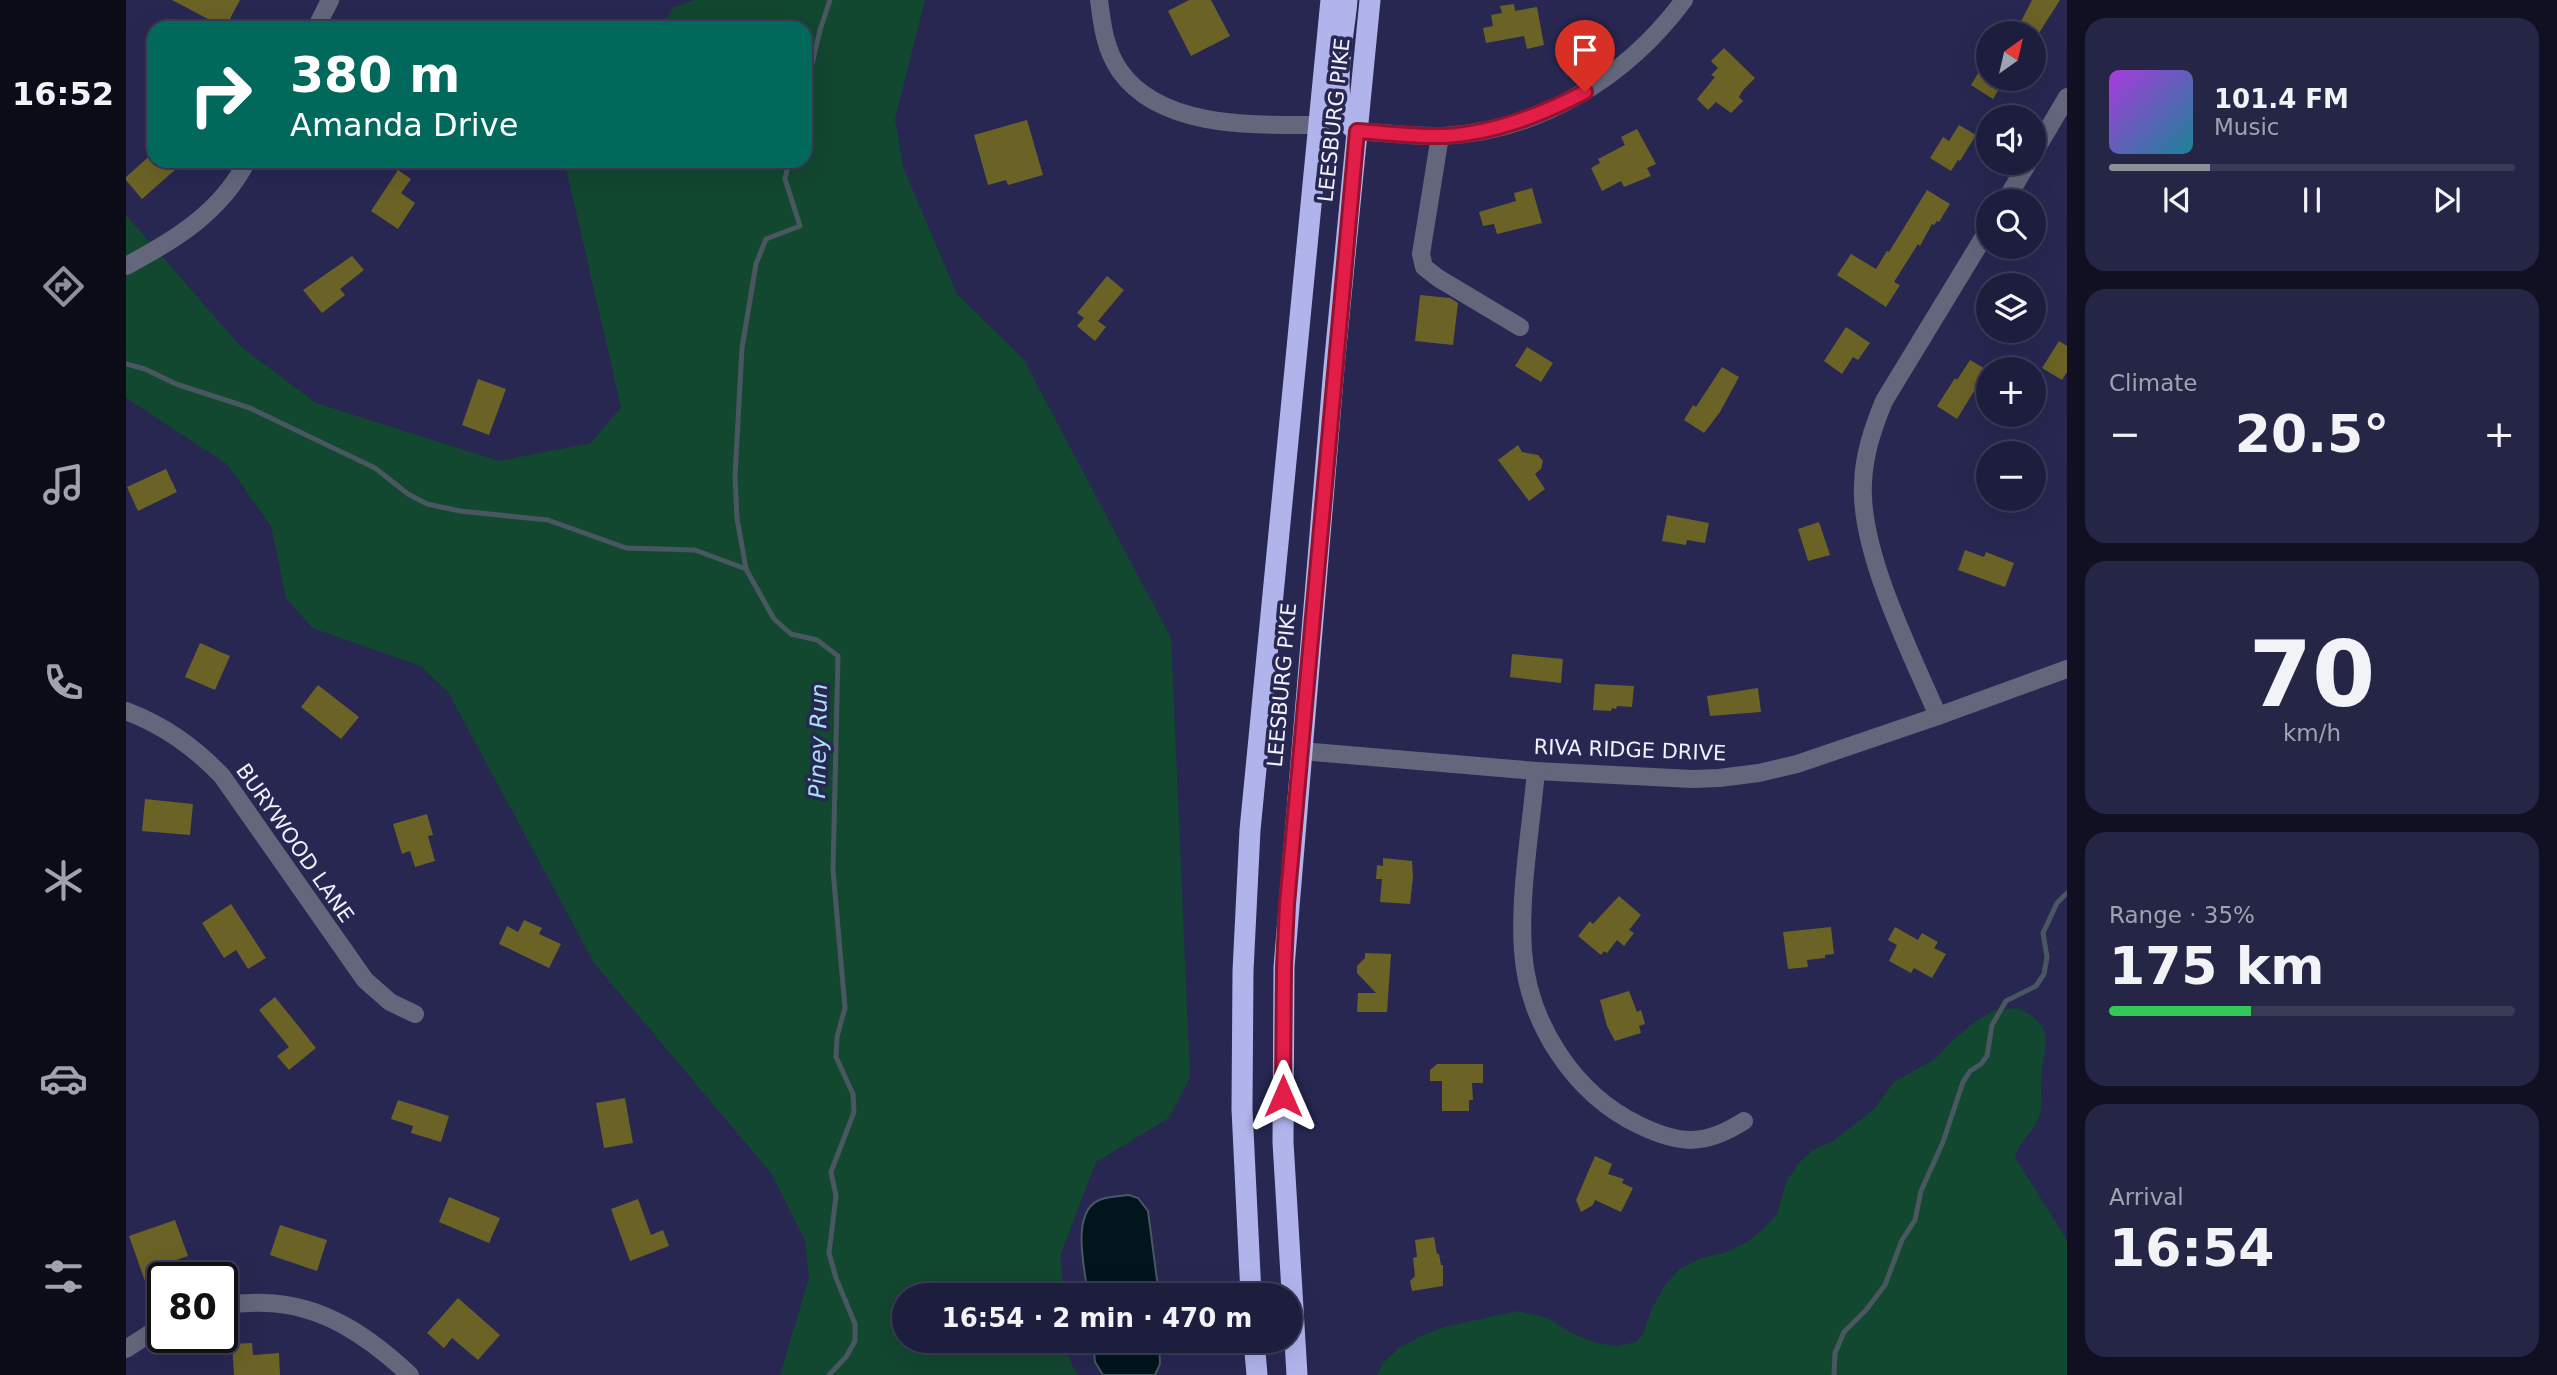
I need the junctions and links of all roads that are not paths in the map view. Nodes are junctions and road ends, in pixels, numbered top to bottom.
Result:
1 (330, 0) edge
2 (1099, 0) edge
3 (1331, 0) edge
4 (1347, 0) edge
5 (1370, 0) edge
6 (1684, 0) edge
7 (320, 21) edge
8 (2067, 97) edge
9 (1318, 125) junction
10 (1357, 131) junction
11 (2046, 133) edge
12 (1440, 136) junction
13 (242, 168) edge
14 (1976, 250) edge
15 (126, 266) edge
16 (1520, 327) dead end
17 (2067, 669) edge
18 (126, 711) edge
19 (1938, 716) junction
20 (1301, 751) junction
21 (1536, 771) junction
22 (415, 1014) dead end
23 (1744, 1121) dead end
24 (1250, 1283) edge
25 (238, 1304) edge
26 (147, 1335) edge
27 (126, 1349) edge
28 (1255, 1353) edge
29 (410, 1375) edge
30 (1257, 1375) edge
31 (1297, 1375) edge

1 - 7 street
2 - 9 street
3 - 9 highway, LEESBURG PIKE
4 - 10 highway
5 - 10 highway, LEESBURG PIKE
6 - 12 street
8 - 11 street
9 - 24 highway, LEESBURG PIKE
10 - 12 street
10 - 20 highway, LEESBURG PIKE
12 - 16 street
13 - 15 street
14 - 19 street
17 - 19 street, RIVA RIDGE DRIVE
18 - 22 street, BURYWOOD LANE
19 - 21 street, RIVA RIDGE DRIVE
20 - 21 street, RIVA RIDGE DRIVE
20 - 31 highway, LEESBURG PIKE
21 - 23 street
25 - 29 street
26 - 27 street
28 - 30 highway

